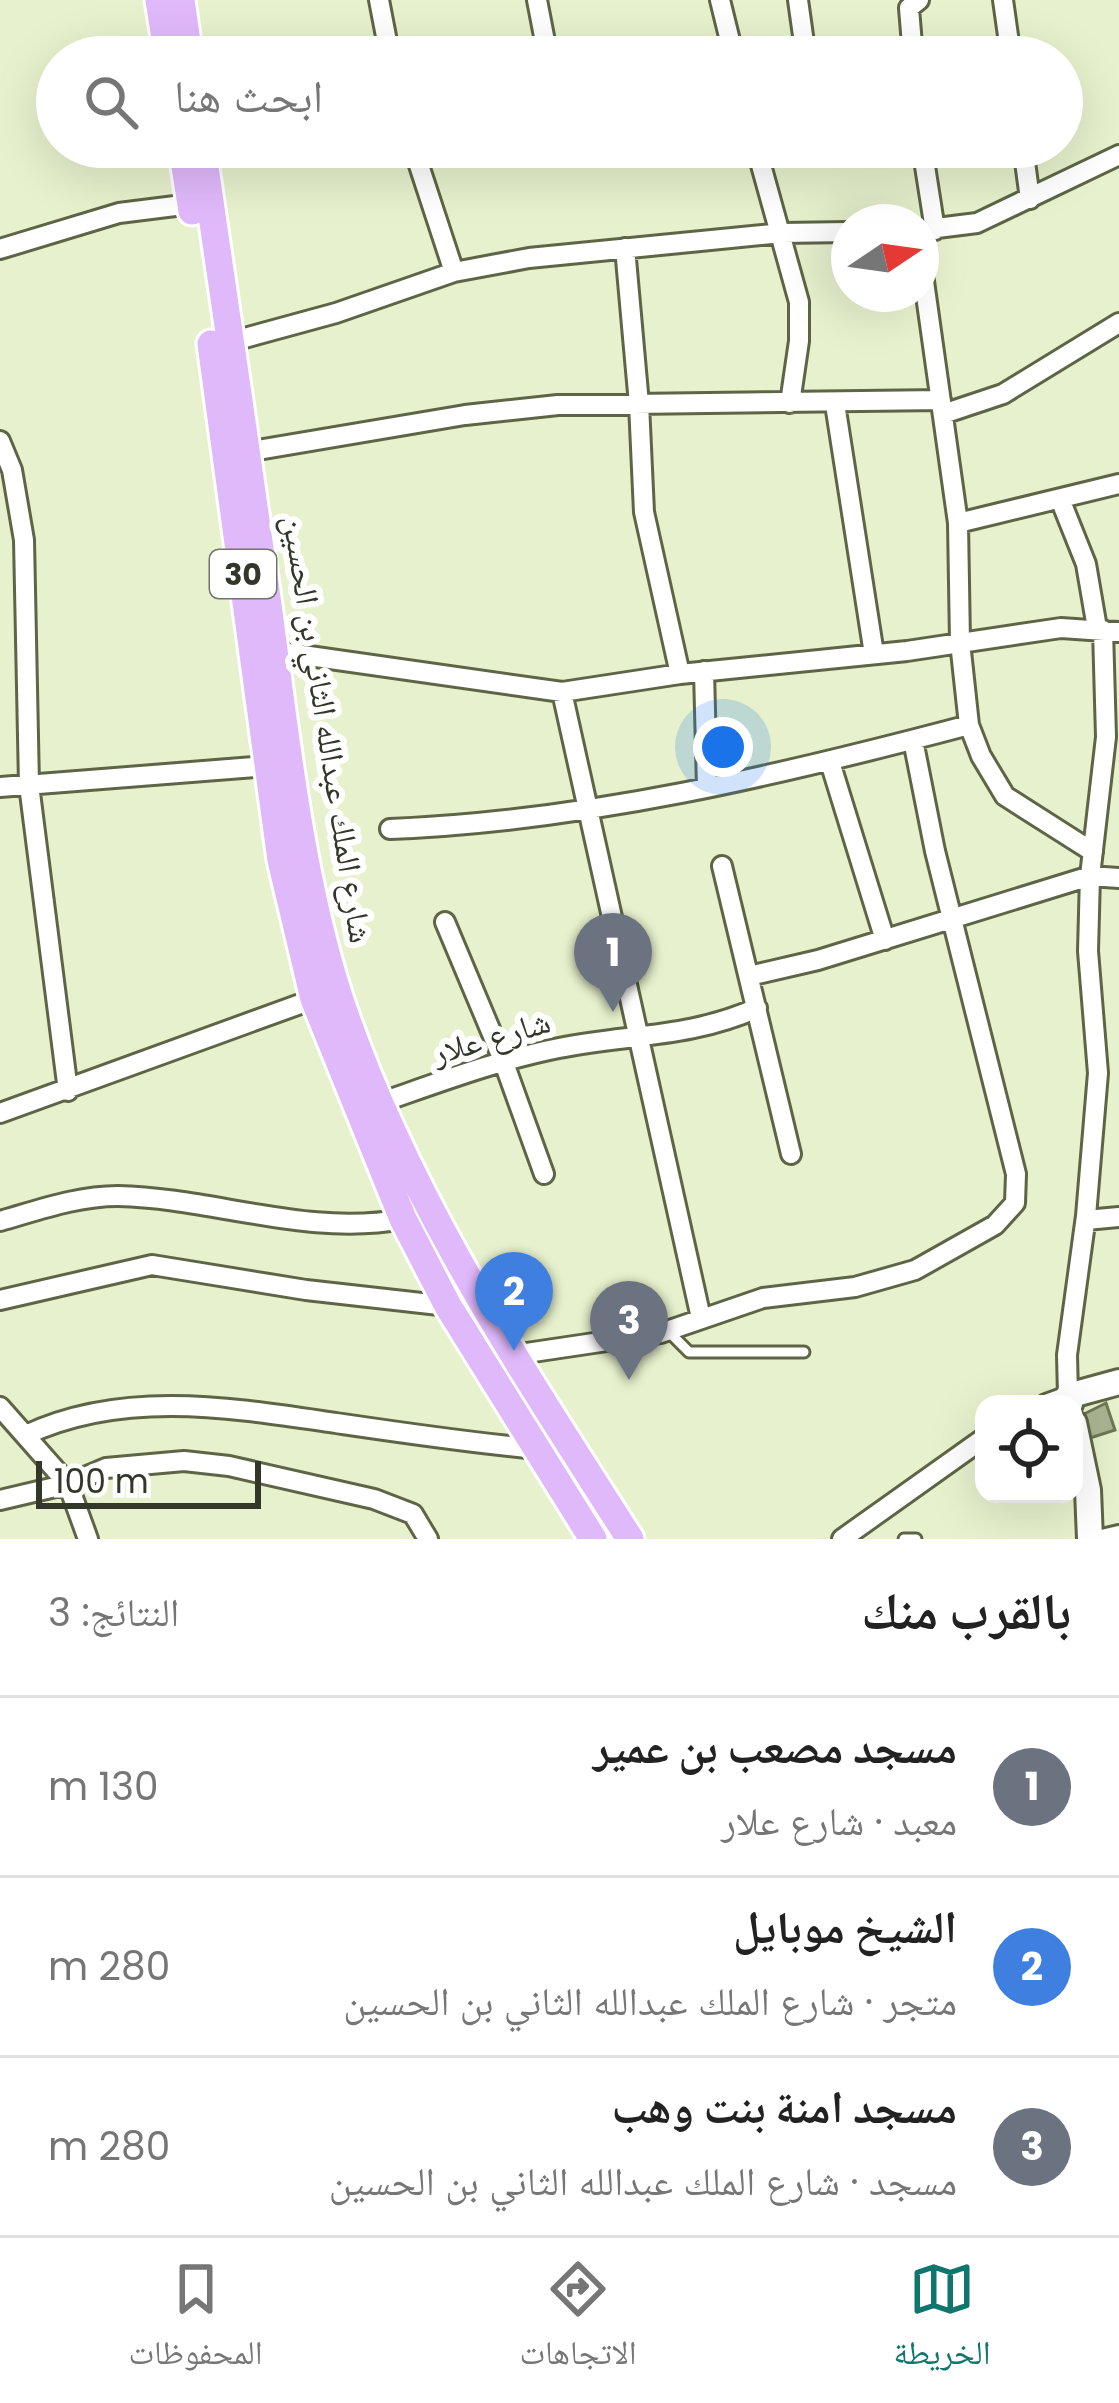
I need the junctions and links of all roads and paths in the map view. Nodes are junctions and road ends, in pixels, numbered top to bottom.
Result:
1 (159, 0) edge
2 (181, 0) edge
3 (379, 0) edge
4 (537, 0) edge
5 (720, 0) edge
6 (798, 0) edge
7 (919, 0) edge
8 (1003, 0) edge
9 (165, 36) edge
10 (186, 36) edge
11 (386, 36) edge
12 (544, 36) edge
13 (729, 36) edge
14 (803, 36) edge
15 (912, 36) edge
16 (1008, 36) edge
17 (1119, 154) edge
18 (185, 168) edge
19 (205, 168) edge
20 (420, 168) edge
21 (762, 168) edge
22 (924, 168) edge
23 (1026, 168) edge
24 (1030, 199) junction
25 (191, 204) junction
26 (926, 204) edge
27 (939, 228) edge
28 (831, 232) edge
29 (782, 233) junction
30 (625, 248) junction
31 (0, 249) edge
32 (454, 272) junction
33 (928, 312) edge
34 (1119, 323) edge
35 (230, 342) junction
36 (790, 403) junction
37 (639, 404) junction
38 (835, 404) junction
39 (942, 407) junction
40 (0, 441) edge
41 (246, 452) junction
42 (6, 472) edge
43 (1119, 484) edge
44 (1060, 500) junction
45 (958, 524) junction
46 (250, 551) junction
47 (258, 609) junction
48 (1106, 630) edge
49 (959, 642) junction
50 (274, 651) junction
51 (874, 654) junction
52 (704, 671) junction
53 (680, 674) junction
54 (562, 692) junction
55 (969, 725) junction
56 (913, 740) junction
57 (830, 762) junction
58 (267, 766) junction
59 (28, 784) junction
60 (0, 787) edge
61 (706, 788) junction
62 (586, 808) junction
63 (390, 829) dead end
64 (1093, 852) junction
65 (722, 866) dead end
66 (1090, 876) junction
67 (1119, 878) edge
68 (953, 918) junction
69 (445, 922) dead end
70 (885, 940) junction
71 (749, 976) junction
72 (314, 1000) junction
73 (757, 1008) junction
74 (638, 1038) junction
75 (503, 1060) junction
76 (68, 1091) junction
77 (382, 1102) junction
78 (0, 1113) edge
79 (791, 1154) dead end
80 (544, 1174) dead end
81 (1119, 1216) edge
82 (403, 1219) junction
83 (1086, 1220) junction
84 (0, 1221) edge
85 (0, 1300) edge
86 (448, 1306) junction
87 (701, 1318) junction
88 (668, 1331) junction
89 (805, 1352) dead end
90 (513, 1355) junction
91 (1119, 1382) edge
92 (1063, 1395) edge
93 (1080, 1395) edge
94 (0, 1407) edge
95 (13, 1427) edge
96 (975, 1444) edge
97 (539, 1449) junction
98 (1083, 1466) edge
99 (68, 1484) junction
100 (0, 1500) edge
101 (1119, 1535) edge
102 (88, 1539) edge
103 (430, 1539) edge
104 (593, 1539) edge
105 (631, 1539) edge
106 (842, 1539) edge
107 (904, 1539) edge
108 (916, 1539) edge
109 (1090, 1539) edge
110 (1102, 1539) edge

1 - 9 main road
2 - 10 main road
3 - 11 street
4 - 12 street
5 - 13 street
6 - 14 street
7 - 15 street
8 - 16 street
17 - 24 street
18 - 25 main road, شارع الملك عبدالله الثاني بن الحسين / 30
19 - 35 main road, شارع الملك عبدالله الثاني بن الحسين / 30
20 - 32 street
21 - 29 street
22 - 26 street
23 - 24 street
24 - 27 street
25 - 31 street
25 - 46 main road, شارع الملك عبدالله الثاني بن الحسين / 30
28 - 29 street
29 - 30 street
29 - 36 street
30 - 32 street
30 - 37 street
32 - 35 street
33 - 39 street
34 - 39 street
35 - 41 main road, شارع الملك عبدالله الثاني بن الحسين / 30
36 - 37 street
36 - 38 street
37 - 41 street
37 - 53 street
38 - 39 street
38 - 51 street
39 - 45 street
40 - 42 street
41 - 46 main road, شارع الملك عبدالله الثاني بن الحسين / 30
42 - 59 street
43 - 44 street
44 - 45 street
44 - 48 street
45 - 49 street
46 - 47 main road, شارع الملك عبدالله الثاني بن الحسين / 30
47 - 50 main road, شارع الملك عبدالله الثاني بن الحسين / 30
47 - 58 main road, شارع الملك عبدالله الثاني بن الحسين / 30
48 - 49 street
48 - 64 street
49 - 51 street
49 - 55 street
50 - 54 street
50 - 77 main road, شارع الملك عبدالله الثاني بن الحسين / 30
51 - 52 street
52 - 53 street
52 - 61 street
53 - 54 street
54 - 62 street
55 - 56 street
55 - 64 street
56 - 57 street
56 - 68 street
57 - 61 street
57 - 70 street
58 - 59 street
58 - 72 main road, شارع الملك عبدالله الثاني بن الحسين / 30
59 - 60 street
59 - 76 street
61 - 62 street
62 - 63 street
62 - 74 street
64 - 66 street
65 - 71 street
66 - 67 street
66 - 68 street
66 - 83 street
68 - 70 street
68 - 87 street
69 - 75 street
70 - 71 street
71 - 73 street
72 - 76 street
72 - 82 main road, شارع الملك عبدالله الثاني بن الحسين / 30
73 - 74 street, شارع علار
73 - 79 street
74 - 75 street, شارع علار
74 - 87 street
75 - 77 street, شارع علار
75 - 80 street
76 - 78 street
77 - 90 main road, شارع الملك عبدالله الثاني بن الحسين / 30
81 - 83 street
82 - 84 street
82 - 86 main road, شارع الملك عبدالله الثاني بن الحسين / 30
83 - 92 street
85 - 86 street
86 - 97 main road, شارع الملك عبدالله الثاني بن الحسين / 30
87 - 88 street
88 - 89 lane
88 - 90 street
90 - 105 main road, شارع الملك عبدالله الثاني بن الحسين / 30
91 - 93 street
94 - 95 street
95 - 97 street
95 - 99 street
96 - 106 street
97 - 104 main road, شارع الملك عبدالله الثاني بن الحسين / 30
98 - 109 street
99 - 100 street
99 - 102 street
99 - 103 street
101 - 110 street
107 - 108 lane

